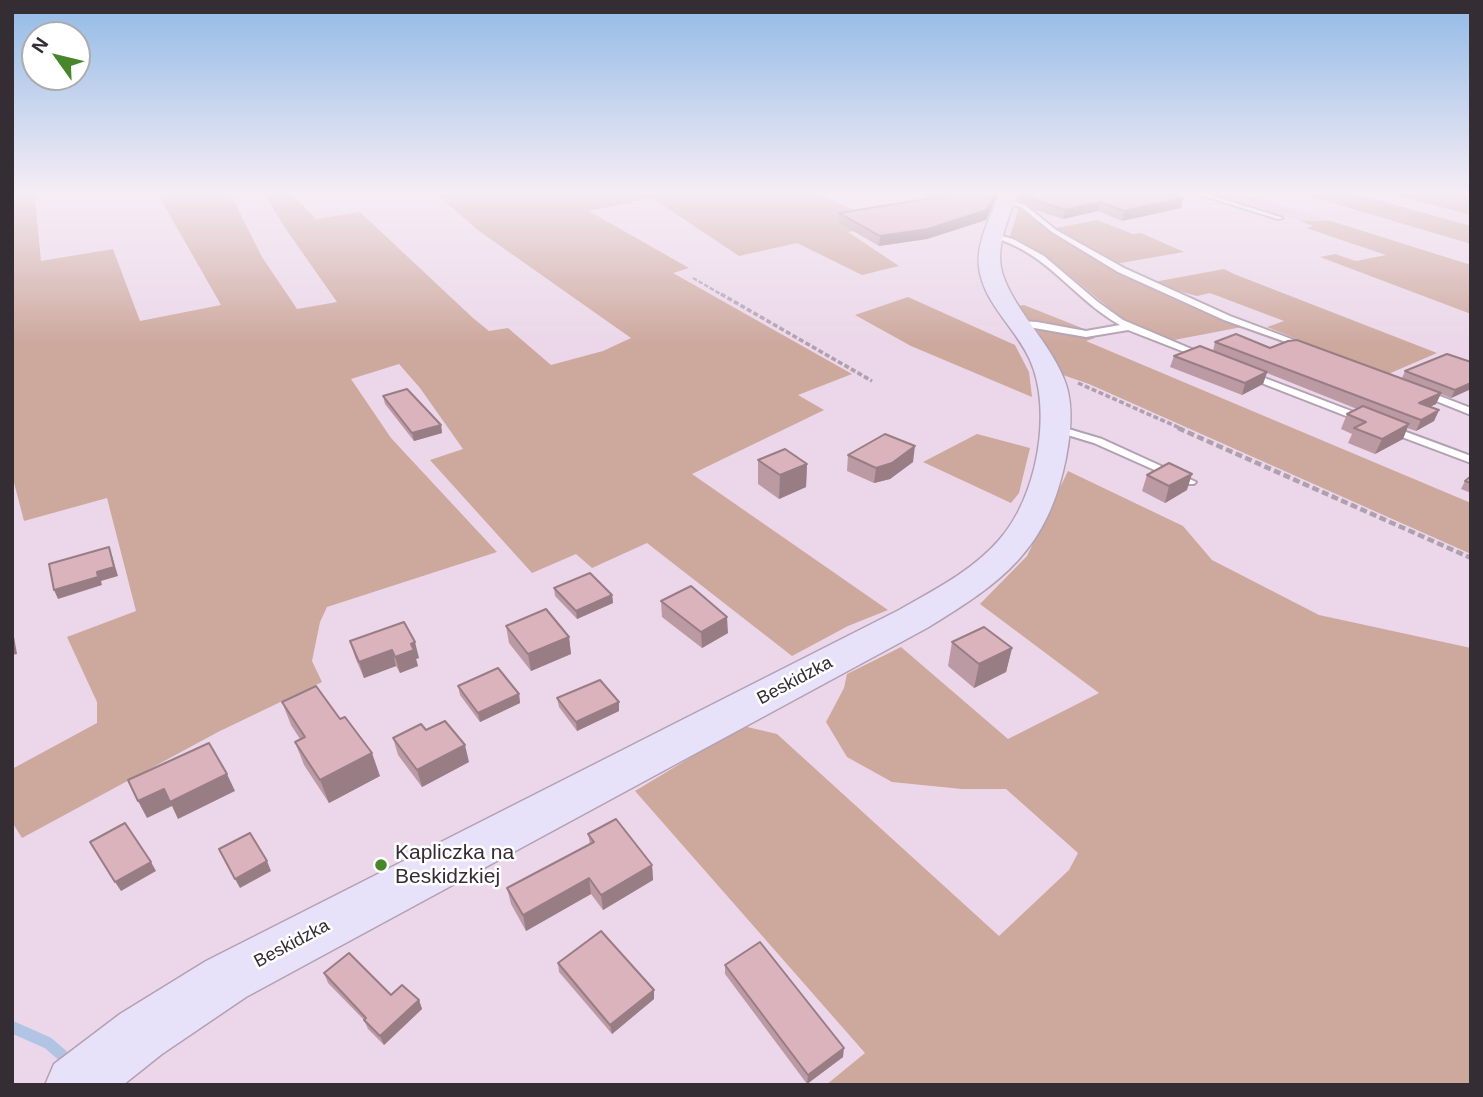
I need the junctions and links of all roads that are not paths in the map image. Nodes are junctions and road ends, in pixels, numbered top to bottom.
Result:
1 (992, 242) edge
2 (1014, 242) edge
3 (1073, 242) edge
4 (1020, 323) junction
5 (1133, 327) junction
6 (1316, 350) edge
7 (1210, 359) edge
8 (1236, 369) edge
9 (1415, 390) edge
10 (1471, 412) edge
11 (1055, 428) junction
12 (1471, 460) edge
13 (1191, 482) edge
14 (75, 1085) edge

1 - 4 street, Beskidzka
2 - 5 lane
3 - 6 lane
4 - 5 lane
4 - 11 street, Beskidzka
5 - 7 lane
8 - 12 lane
9 - 10 lane
11 - 13 lane
11 - 14 street, Beskidzka

